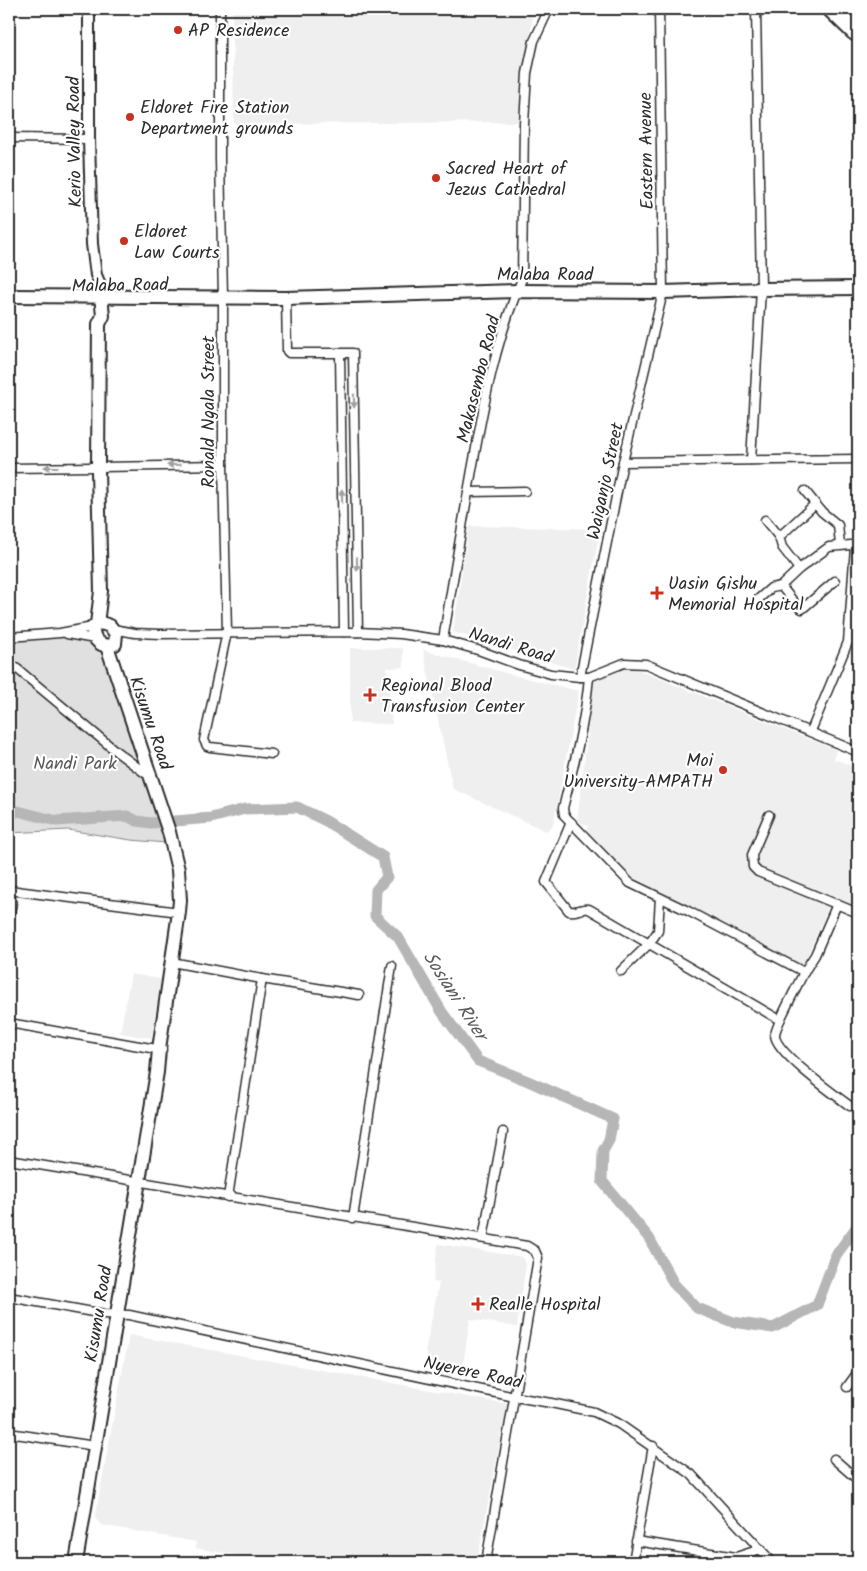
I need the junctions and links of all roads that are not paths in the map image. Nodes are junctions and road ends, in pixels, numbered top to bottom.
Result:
1 (89, 9) edge
2 (220, 9) edge
3 (549, 9) edge
4 (658, 9) edge
5 (756, 9) edge
6 (9, 138) edge
7 (89, 139) junction
8 (858, 288) edge
9 (761, 289) junction
10 (516, 291) junction
11 (663, 292) junction
12 (9, 296) edge
13 (226, 298) junction
14 (286, 298) junction
15 (98, 299) junction
16 (9, 304) edge
17 (340, 353) junction
18 (858, 459) edge
19 (751, 460) junction
20 (623, 462) junction
21 (223, 465) junction
22 (9, 468) edge
23 (98, 468) junction
24 (524, 491) dead end
25 (805, 491) dead end
26 (468, 492) junction
27 (815, 504) junction
28 (765, 520) dead end
29 (779, 537) junction
30 (840, 545) junction
31 (799, 569) junction
32 (835, 581) dead end
33 (781, 586) junction
34 (755, 602) dead end
35 (227, 632) junction
36 (344, 632) junction
37 (358, 632) junction
38 (60, 633) junction
39 (105, 634) junction
40 (9, 636) edge
41 (443, 640) junction
42 (9, 662) edge
43 (590, 677) junction
44 (580, 678) junction
45 (811, 731) junction
46 (858, 752) edge
47 (272, 754) dead end
48 (149, 773) junction
49 (165, 811) junction
50 (769, 816) dead end
51 (571, 822) junction
52 (171, 831) junction
53 (9, 892) edge
54 (660, 898) junction
55 (837, 904) junction
56 (179, 912) junction
57 (858, 913) edge
58 (9, 921) edge
59 (649, 944) junction
60 (177, 963) junction
61 (392, 966) dead end
62 (621, 971) dead end
63 (804, 972) junction
64 (262, 979) junction
65 (359, 995) dead end
66 (780, 1020) junction
67 (9, 1023) edge
68 (161, 1050) junction
69 (850, 1106) dead end
70 (504, 1132) dead end
71 (9, 1160) edge
72 (138, 1182) junction
73 (228, 1198) junction
74 (353, 1218) junction
75 (483, 1238) junction
76 (9, 1297) edge
77 (116, 1314) junction
78 (858, 1372) edge
79 (847, 1387) dead end
80 (515, 1397) junction
81 (9, 1433) edge
82 (95, 1446) junction
83 (653, 1446) junction
84 (834, 1459) dead end
85 (858, 1480) edge
86 (636, 1541) junction
87 (761, 1549) junction
88 (76, 1562) edge
89 (486, 1562) edge
90 (633, 1562) edge
91 (772, 1562) edge

1 - 7 main road, Kerio Valley Road
2 - 13 street, Ronald Ngala Street
3 - 10 street, Makasembo Road
4 - 11 street, Eastern Avenue
5 - 9 street
6 - 7 street
7 - 15 main road, Kerio Valley Road
8 - 9 highway, Malaba Road
9 - 11 highway, Malaba Road
9 - 19 street
10 - 11 highway, Malaba Road
10 - 14 highway, Malaba Road
10 - 26 street, Makasembo Road
11 - 20 street, Waiganjo Street
12 - 15 highway
13 - 14 highway, Malaba Road
13 - 15 highway, Malaba Road
13 - 21 street, Ronald Ngala Street
14 - 17 street
15 - 16 highway, Malaba Road
15 - 23 highway
36 -> 17 street
17 -> 37 street
18 - 19 street
19 - 20 street
20 - 44 street, Waiganjo Street
21 -> 23 street
21 - 35 street, Ronald Ngala Street
23 -> 22 street
23 - 39 highway
24 - 26 street
25 - 27 street
26 - 41 street, Makasembo Road
27 - 29 street
27 - 30 street
28 - 29 street
29 - 31 street
30 - 31 street
30 - 45 street
31 - 33 street
32 - 33 street
33 - 34 street
35 - 36 street, Nandi Road
35 - 39 street, Nandi Road
35 - 47 street, Ronald Ngala Street
36 - 37 street, Nandi Road
37 - 41 street, Nandi Road
38 - 39 street, Nandi Road
38 - 39 street, Nandi Road
38 - 40 street, Nandi Road
39 - 48 highway, Kisumu Road
39 - 49 highway
41 - 44 street, Nandi Road
42 - 48 street
43 - 44 street, Nandi Road
43 - 45 street, Nandi Road
43 - 51 street
45 - 46 street, Nandi Road
48 - 49 highway, Kisumu Road
49 - 52 highway
50 - 55 street
51 - 54 street
51 - 59 street
52 - 56 highway
52 - 60 highway
53 - 56 street
53 - 58 street
54 - 59 street
54 - 63 street
55 - 57 street
55 - 63 street
56 - 68 highway
59 - 62 street
59 - 66 street
60 - 64 street
60 - 68 highway
61 - 74 street
63 - 66 street
64 - 65 street
64 - 73 street
66 - 69 street
67 - 68 street
68 - 72 highway, Kisumu Road
70 - 75 street
71 - 72 street
72 - 73 street
72 - 77 highway, Kisumu Road
73 - 74 street
74 - 75 street
75 - 80 street
76 - 77 street, Nyerere Road
77 - 80 street, Nyerere Road
77 - 82 highway, Kisumu Road
78 - 79 street
80 - 83 street, Nyerere Road
80 - 89 street
81 - 82 street
82 - 88 highway, Kisumu Road
83 - 86 street
83 - 87 street, Nyerere Road
84 - 85 street
86 - 87 street
86 - 90 street
87 - 91 street, Nyerere Road

